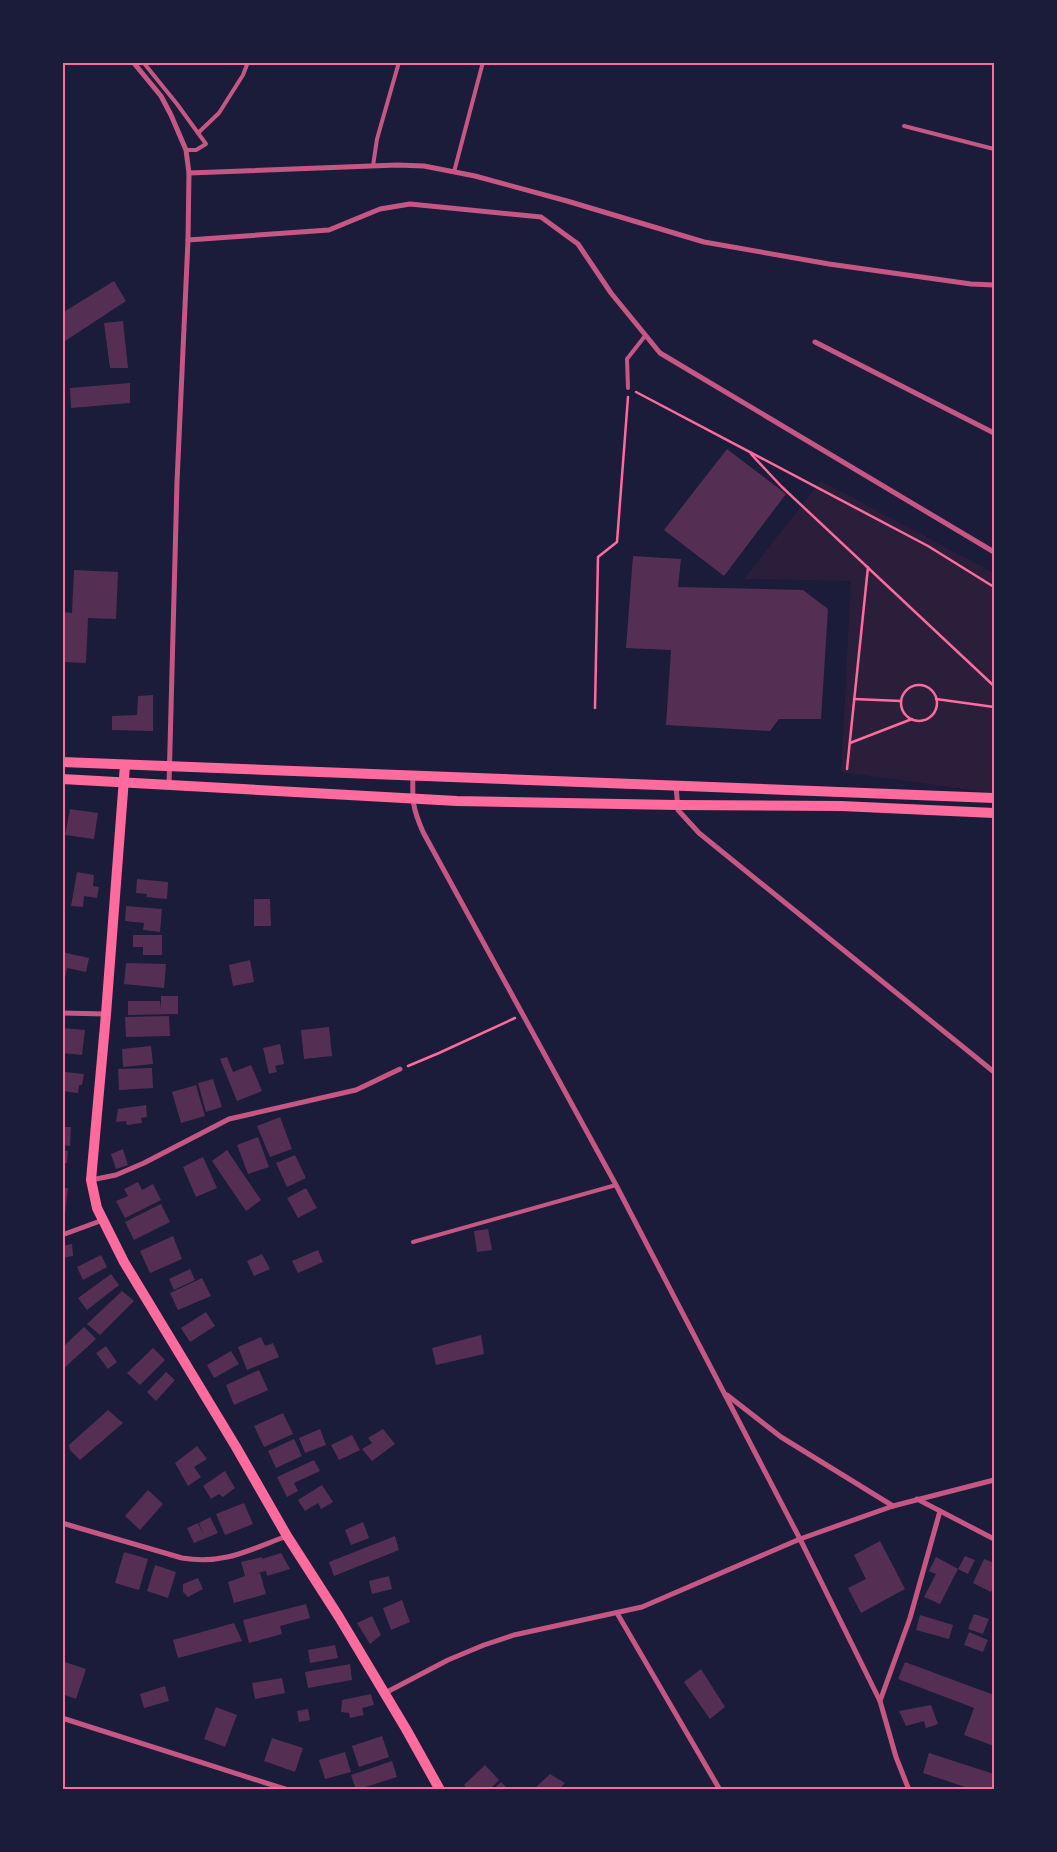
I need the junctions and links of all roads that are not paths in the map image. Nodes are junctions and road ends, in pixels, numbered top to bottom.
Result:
1 (133, 62) edge
2 (143, 62) edge
3 (248, 62) edge
4 (399, 62) edge
5 (483, 62) edge
6 (904, 126) dead end
7 (198, 133) junction
8 (994, 149) edge
9 (186, 150) junction
10 (373, 166) junction
11 (189, 172) junction
12 (454, 172) junction
13 (188, 240) junction
14 (994, 285) edge
15 (645, 336) junction
16 (815, 342) dead end
17 (628, 388) road end
18 (994, 433) edge
19 (994, 552) edge
20 (62, 762) edge
21 (125, 765) junction
22 (170, 767) junction
23 (413, 776) junction
24 (62, 779) edge
25 (124, 782) junction
26 (169, 785) junction
27 (676, 786) junction
28 (994, 798) edge
29 (412, 799) junction
30 (676, 806) junction
31 (994, 813) edge
32 (62, 1013) edge
33 (106, 1014) junction
34 (400, 1069) road end
35 (994, 1072) edge
36 (91, 1180) junction
37 (616, 1185) junction
38 (102, 1220) junction
39 (62, 1235) edge
40 (413, 1242) dead end
41 (724, 1392) junction
42 (994, 1480) edge
43 (917, 1499) junction
44 (893, 1506) junction
45 (940, 1511) junction
46 (62, 1523) edge
47 (287, 1536) junction
48 (800, 1539) junction
49 (994, 1539) edge
50 (617, 1613) junction
51 (384, 1693) junction
52 (880, 1701) junction
53 (62, 1718) edge
54 (288, 1790) edge
55 (440, 1790) edge
56 (720, 1790) edge
57 (909, 1790) edge

1 - 9 street
2 - 7 lane
3 - 7 lane
4 - 10 lane
5 - 12 lane
6 - 8 lane
7 - 9 lane
9 - 11 street
10 - 11 street
10 - 12 street
11 - 13 street
12 - 14 street
13 - 15 street
13 - 22 street
15 - 17 lane
15 - 19 street
16 - 18 street
20 - 21 main road
21 - 22 main road
21 - 25 main road
22 - 23 main road
22 - 26 street
23 - 27 main road
23 - 29 street
24 - 25 main road
25 - 26 main road
25 - 33 main road
26 - 29 main road
27 - 28 main road
27 - 30 street
29 - 30 main road
29 - 37 street
30 - 31 main road
30 - 35 street
32 - 33 street
33 - 36 main road
34 - 36 street
36 - 38 main road
37 - 40 lane
37 - 41 street
38 - 39 street
38 - 47 main road
41 - 44 street
41 - 48 street
42 - 43 street
43 - 44 street
43 - 45 street
44 - 48 street
45 - 49 street
45 - 52 street
46 - 47 street
47 - 51 main road
48 - 50 street
48 - 52 street
50 - 51 street
50 - 56 street
51 - 55 main road
52 - 57 street
53 - 54 street

